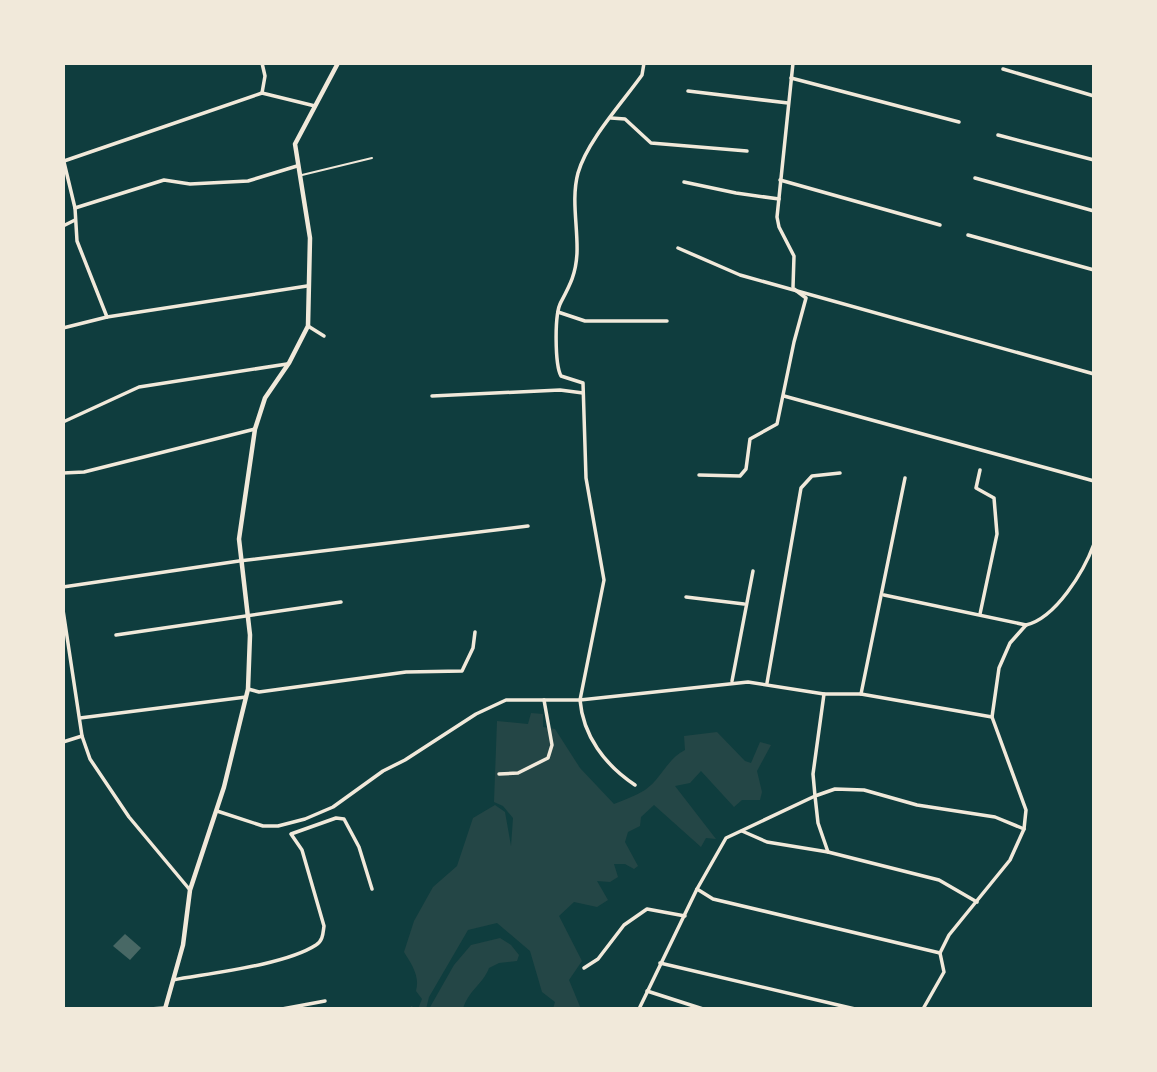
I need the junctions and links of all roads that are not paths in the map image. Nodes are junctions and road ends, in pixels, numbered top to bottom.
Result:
1 (262, 63) edge
2 (338, 63) edge
3 (644, 63) edge
4 (793, 63) edge
5 (1003, 69) dead end
6 (792, 78) junction
7 (688, 91) dead end
8 (262, 93) junction
9 (1094, 96) edge
10 (788, 103) junction
11 (315, 107) junction
12 (611, 118) junction
13 (960, 122) dead end
14 (998, 135) dead end
15 (747, 151) dead end
16 (372, 158) dead end
17 (63, 159) edge
18 (1094, 160) edge
19 (297, 166) junction
20 (298, 176) junction
21 (975, 178) dead end
22 (780, 180) junction
23 (684, 182) dead end
24 (779, 198) junction
25 (75, 208) junction
26 (1094, 212) edge
27 (75, 220) junction
28 (940, 225) dead end
29 (63, 226) edge
30 (968, 235) dead end
31 (678, 248) dead end
32 (1094, 270) edge
33 (307, 286) junction
34 (793, 288) junction
35 (558, 312) junction
36 (107, 317) junction
37 (667, 321) dead end
38 (308, 326) junction
39 (63, 328) edge
40 (324, 336) dead end
41 (289, 363) junction
42 (1094, 373) edge
43 (583, 393) junction
44 (432, 396) dead end
45 (784, 396) junction
46 (63, 422) edge
47 (255, 429) junction
48 (980, 470) dead end
49 (63, 473) edge
50 (840, 473) dead end
51 (699, 475) dead end
52 (905, 478) dead end
53 (1094, 481) edge
54 (528, 526) dead end
55 (1094, 544) edge
56 (240, 561) junction
57 (753, 571) dead end
58 (63, 587) edge
59 (884, 595) junction
60 (686, 597) dead end
61 (341, 601) dead end
62 (744, 604) junction
63 (63, 610) edge
64 (247, 614) junction
65 (980, 614) junction
66 (1026, 625) junction
67 (475, 632) dead end
68 (116, 635) dead end
69 (732, 681) junction
70 (767, 683) junction
71 (248, 689) junction
72 (824, 694) junction
73 (861, 694) junction
74 (246, 697) junction
75 (544, 700) junction
76 (580, 700) junction
77 (992, 717) junction
78 (80, 718) junction
79 (82, 736) junction
80 (63, 742) edge
81 (499, 774) dead end
82 (635, 785) dead end
83 (815, 796) junction
84 (215, 810) junction
85 (1024, 830) junction
86 (742, 831) junction
87 (828, 852) junction
88 (372, 889) dead end
89 (697, 889) junction
90 (190, 890) junction
91 (977, 902) junction
92 (685, 916) junction
93 (940, 953) junction
94 (660, 963) junction
95 (584, 968) dead end
96 (173, 980) junction
97 (647, 990) junction
98 (325, 1001) dead end
99 (165, 1008) edge
100 (150, 1009) edge
101 (282, 1009) edge
102 (639, 1009) edge
103 (703, 1009) edge
104 (855, 1009) edge
105 (923, 1009) edge

1 - 8 street
2 - 11 street
3 - 12 street
4 - 6 street
5 - 9 street
6 - 10 street
6 - 13 street
7 - 10 street
8 - 11 street
8 - 17 street
10 - 22 street
11 - 19 street
12 - 15 street
12 - 35 street
14 - 18 street
16 - 20 lane
17 - 25 street
19 - 20 street
19 - 25 street
20 - 33 street
21 - 26 street
22 - 24 street
22 - 28 street
23 - 24 street
24 - 34 street
25 - 27 street
27 - 29 street
27 - 36 street
30 - 32 street
31 - 34 street
33 - 36 street
33 - 38 street
34 - 42 street
34 - 45 street
35 - 37 street
35 - 43 street
36 - 39 street
38 - 40 street
38 - 41 street
41 - 46 street
41 - 47 street
43 - 44 street
43 - 76 street
45 - 51 street
45 - 53 street
47 - 49 street
47 - 56 street
48 - 65 street
50 - 70 street
52 - 59 street
54 - 56 street
55 - 66 street
56 - 58 street
56 - 64 street
57 - 62 street
59 - 65 street
59 - 73 street
60 - 62 street
61 - 64 street
62 - 69 street
63 - 78 street
64 - 68 street
64 - 71 street
65 - 66 street
66 - 77 street
67 - 71 street
69 - 70 street
69 - 76 street
70 - 72 street
71 - 74 street
72 - 73 street
72 - 83 street
73 - 77 street
74 - 78 street
74 - 84 street
75 - 76 street
75 - 81 street
75 - 84 street
76 - 82 street
77 - 85 street
78 - 79 street
79 - 80 street
79 - 90 street
83 - 85 street
83 - 86 street
83 - 87 street
84 - 90 street
85 - 91 street
86 - 87 street
86 - 89 street
87 - 91 street
88 - 96 street
89 - 92 street
89 - 93 street
90 - 96 street
91 - 93 street
92 - 94 street
92 - 95 street
93 - 105 street
94 - 97 street
94 - 104 street
96 - 99 street
97 - 102 street
97 - 103 street
98 - 101 street
99 - 100 street

